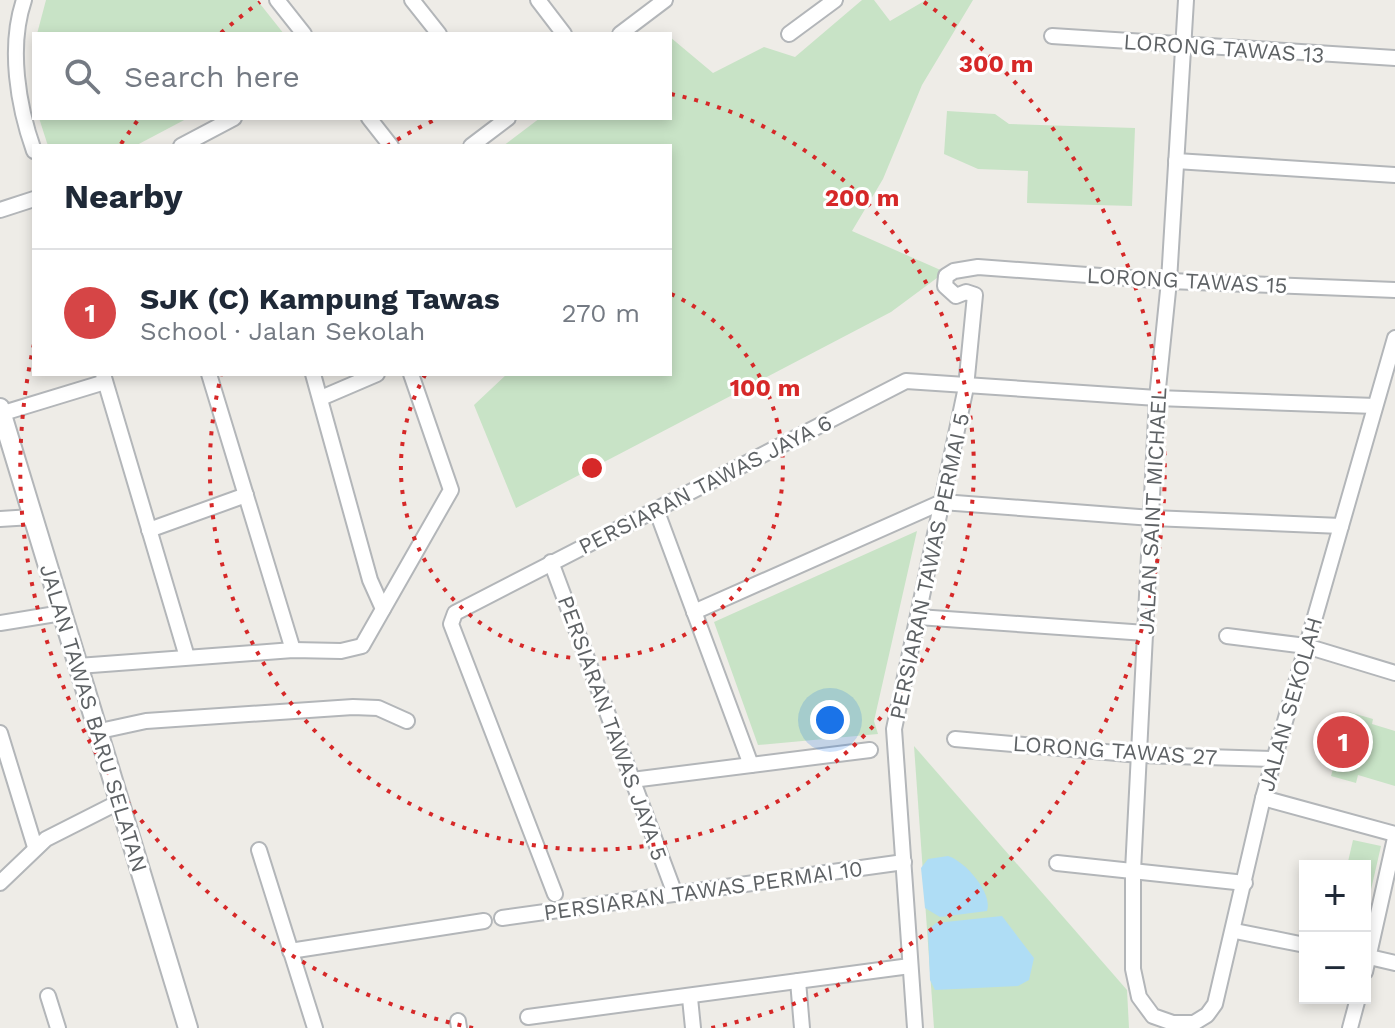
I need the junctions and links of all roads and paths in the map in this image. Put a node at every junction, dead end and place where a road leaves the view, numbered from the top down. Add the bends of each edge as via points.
1 (24, 0) edge
2 (277, 0) edge
3 (412, 0) edge
4 (538, 0) edge
5 (665, 0) edge
6 (835, 0) edge
7 (1186, 0) edge
8 (302, 32) edge
9 (437, 32) edge
10 (562, 32) edge
11 (623, 32) edge
12 (789, 34) dead end
13 (1052, 36) dead end
14 (1184, 47) junction
15 (1395, 58) edge
16 (230, 120) edge
17 (371, 120) edge
18 (505, 120) edge
19 (185, 144) edge
20 (389, 144) edge
21 (474, 144) edge
22 (32, 145) edge
23 (1176, 161) junction
24 (1395, 175) edge
25 (32, 200) edge
26 (0, 210) edge
27 (1169, 281) junction
28 (1395, 290) edge
29 (975, 295) joint
30 (1394, 341) edge
31 (210, 376) edge
32 (314, 376) edge
33 (372, 376) edge
34 (412, 376) edge
35 (104, 378) edge
36 (966, 387) junction
37 (321, 398) junction
38 (1157, 398) junction
39 (1375, 406) junction
40 (0, 412) edge
41 (246, 495) junction
42 (942, 502) junction
43 (656, 509) junction
44 (32, 517) junction
45 (1152, 518) junction
46 (0, 519) edge
47 (1341, 526) junction
48 (149, 530) junction
49 (551, 562) junction
50 (383, 609) junction
51 (694, 612) junction
52 (62, 613) junction
53 (918, 617) junction
54 (0, 623) edge
55 (1146, 633) junction
56 (1227, 636) dead end
57 (1306, 646) junction
58 (293, 650) junction
59 (187, 657) junction
60 (78, 666) junction
61 (1395, 673) edge
62 (407, 721) dead end
63 (100, 731) junction
64 (0, 733) edge
65 (955, 739) dead end
66 (870, 750) dead end
67 (1140, 755) junction
68 (1274, 759) junction
69 (751, 765) junction
70 (632, 780) junction
71 (1263, 798) junction
72 (119, 802) junction
73 (1395, 836) edge
74 (35, 847) junction
75 (259, 850) dead end
76 (904, 862) junction
77 (1057, 863) dead end
78 (1133, 871) junction
79 (0, 883) edge
80 (1245, 883) junction
81 (555, 894) dead end
82 (675, 894) junction
83 (502, 918) dead end
84 (484, 921) dead end
85 (1235, 931) junction
86 (1371, 939) edge
87 (1299, 944) edge
88 (290, 951) junction
89 (1371, 961) edge
90 (1395, 963) edge
91 (910, 966) junction
92 (798, 981) junction
93 (48, 996) dead end
94 (690, 998) junction
95 (1356, 1004) edge
96 (528, 1017) dead end
97 (1150, 1022) edge
98 (58, 1028) edge
99 (188, 1028) edge
100 (315, 1028) edge
101 (693, 1028) edge
102 (802, 1028) edge
103 (915, 1028) edge
104 (1350, 1028) edge

1 - 22 street via 19,91
2 - 8 street
3 - 9 street
4 - 10 street
5 - 11 street
6 - 12 street
7 - 14 street, JALAN SAINT MICHAEL
13 - 14 street, LORONG TAWAS 13
14 - 15 street, LORONG TAWAS 13
14 - 23 street, JALAN SAINT MICHAEL
16 - 19 street
17 - 20 street
18 - 21 street
23 - 24 street
23 - 27 street, JALAN SAINT MICHAEL
25 - 26 street
27 - 28 street, LORONG TAWAS 15
27 - 29 street, LORONG TAWAS 15 via 978,267 954,271 944,282 956,296
27 - 38 street, JALAN SAINT MICHAEL
29 - 36 street, PERSIARAN TAWAS PERMAI 5
30 - 39 street, JALAN SEKOLAH
31 - 41 street
32 - 37 street
33 - 37 street
34 - 50 street via 451,490
35 - 40 street
35 - 48 street
36 - 38 street, PERSIARAN TAWAS JAYA 6
36 - 42 street, PERSIARAN TAWAS PERMAI 5
36 - 43 street, PERSIARAN TAWAS JAYA 6 via 906,381
37 - 50 street via 370,580
38 - 39 street, PERSIARAN TAWAS JAYA 6
38 - 45 street, JALAN SAINT MICHAEL
39 - 47 street, JALAN SEKOLAH
40 - 44 street, JALAN TAWAS BARU SELATAN
41 - 48 street
41 - 58 street
42 - 45 street
42 - 51 street
42 - 53 street, PERSIARAN TAWAS PERMAI 5
43 - 49 street, PERSIARAN TAWAS JAYA 6
43 - 51 street
44 - 46 street
44 - 52 street, JALAN TAWAS BARU SELATAN
45 - 47 street
45 - 55 street, JALAN SAINT MICHAEL
47 - 57 street, JALAN SEKOLAH
48 - 59 street
49 - 70 street, PERSIARAN TAWAS JAYA 5
49 - 81 street, PERSIARAN TAWAS JAYA 6 via 451,618
50 - 58 street via 362,646
51 - 69 street
52 - 54 street
52 - 60 street, JALAN TAWAS BARU SELATAN
53 - 55 street
53 - 76 street, PERSIARAN TAWAS PERMAI 5 via 894,729
55 - 67 street, JALAN SAINT MICHAEL
56 - 57 street
57 - 61 street
57 - 68 street, JALAN SEKOLAH
58 - 59 street
59 - 60 street
60 - 63 street, JALAN TAWAS BARU SELATAN
62 - 63 street via 378,708 353,707 146,721
63 - 72 street, JALAN TAWAS BARU SELATAN
64 - 74 street
65 - 67 street, LORONG TAWAS 27
66 - 69 street
67 - 68 street, LORONG TAWAS 27
67 - 78 street, JALAN SAINT MICHAEL
68 - 71 street, JALAN SEKOLAH
69 - 70 street
70 - 82 street, PERSIARAN TAWAS JAYA 5
71 - 73 street
71 - 80 street, JALAN SEKOLAH
72 - 74 street
72 - 99 street, JALAN TAWAS BARU SELATAN
73 - 86 street
74 - 79 street
75 - 88 street
76 - 82 street, PERSIARAN TAWAS PERMAI 10
76 - 91 street, PERSIARAN TAWAS PERMAI 5
77 - 78 street
78 - 80 street
78 - 97 street, JALAN SAINT MICHAEL via 1134,975
80 - 85 street, JALAN SEKOLAH
82 - 83 street, PERSIARAN TAWAS PERMAI 10
84 - 88 street
85 - 87 street
85 - 97 street, JALAN SEKOLAH via 1215,1004 1207,1015 1188,1024
88 - 100 street
89 - 90 street
91 - 92 street
91 - 103 street, PERSIARAN TAWAS PERMAI 5
92 - 94 street
92 - 102 street
93 - 98 street
94 - 96 street
94 - 101 street
95 - 104 street

